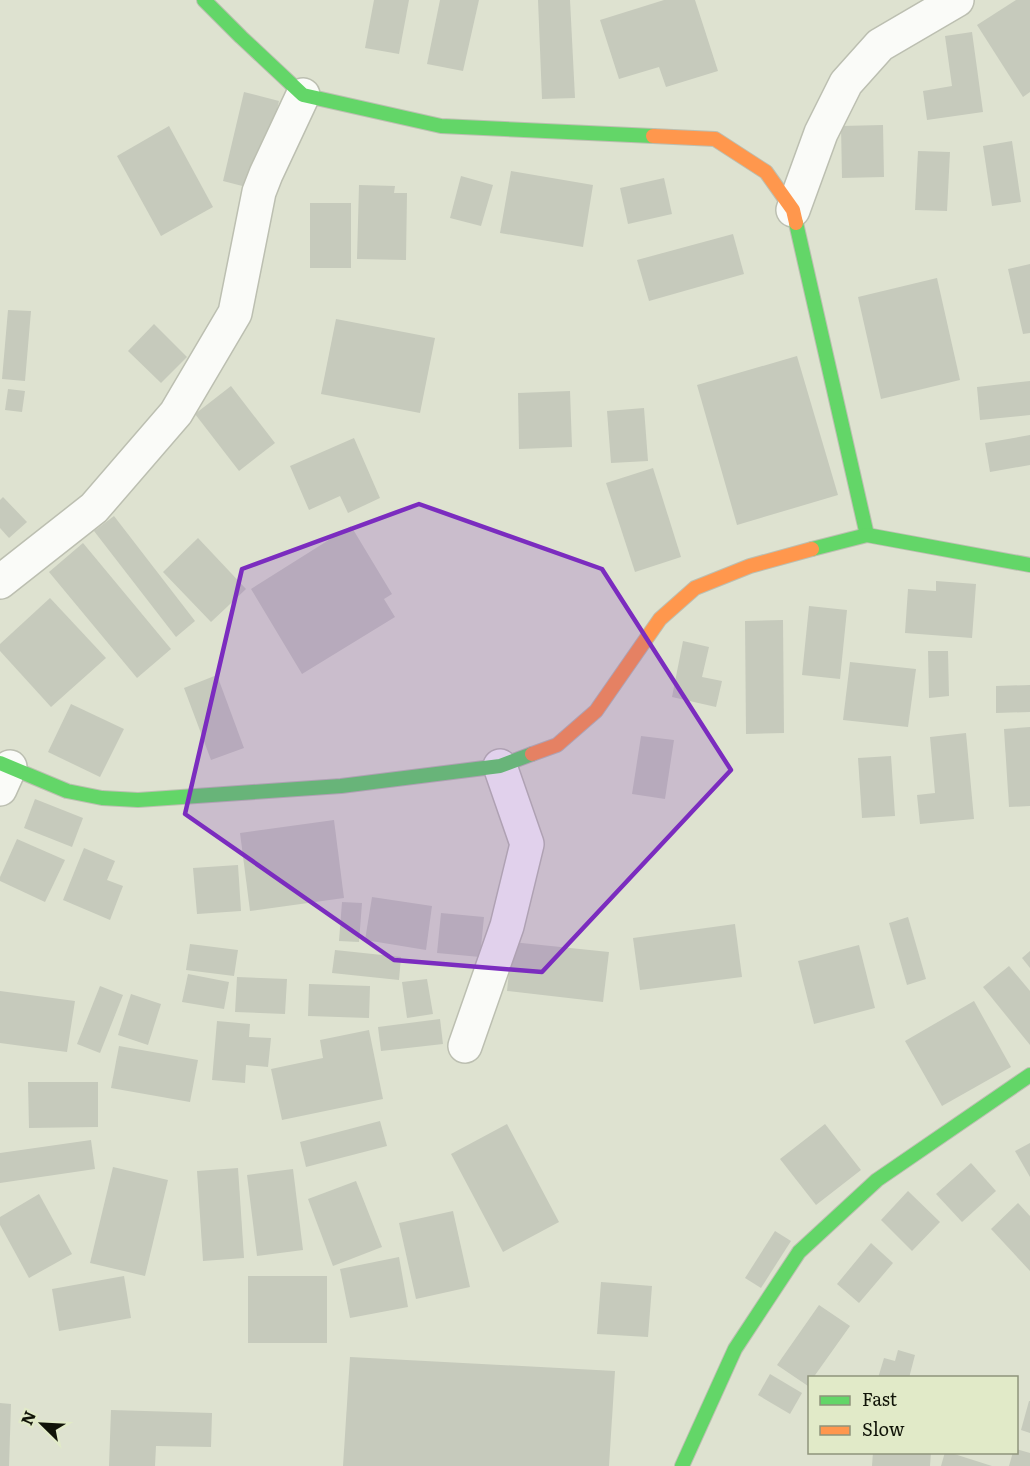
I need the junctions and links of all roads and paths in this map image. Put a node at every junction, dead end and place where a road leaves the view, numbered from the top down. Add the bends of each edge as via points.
1 (204, 0) edge
2 (957, 0) edge
3 (303, 94) junction
4 (793, 210) junction
5 (867, 535) junction
6 (1030, 566) edge
7 (0, 582) edge
8 (500, 766) junction
9 (3, 773) edge
10 (465, 1046) dead end
11 (1030, 1075) edge
12 (682, 1466) edge

1 - 3 street
2 - 4 street via 880,45 846,84 821,133
3 - 4 street via 441,126 714,139 766,172
3 - 7 street via 260,192 235,313 176,413 94,508
4 - 5 street
5 - 6 street
5 - 8 street via 750,566 695,588 660,620 596,711 557,745
8 - 9 street via 341,786 138,800 102,798
8 - 10 street via 527,844 507,926
11 - 12 street via 877,1180 799,1252 735,1349

